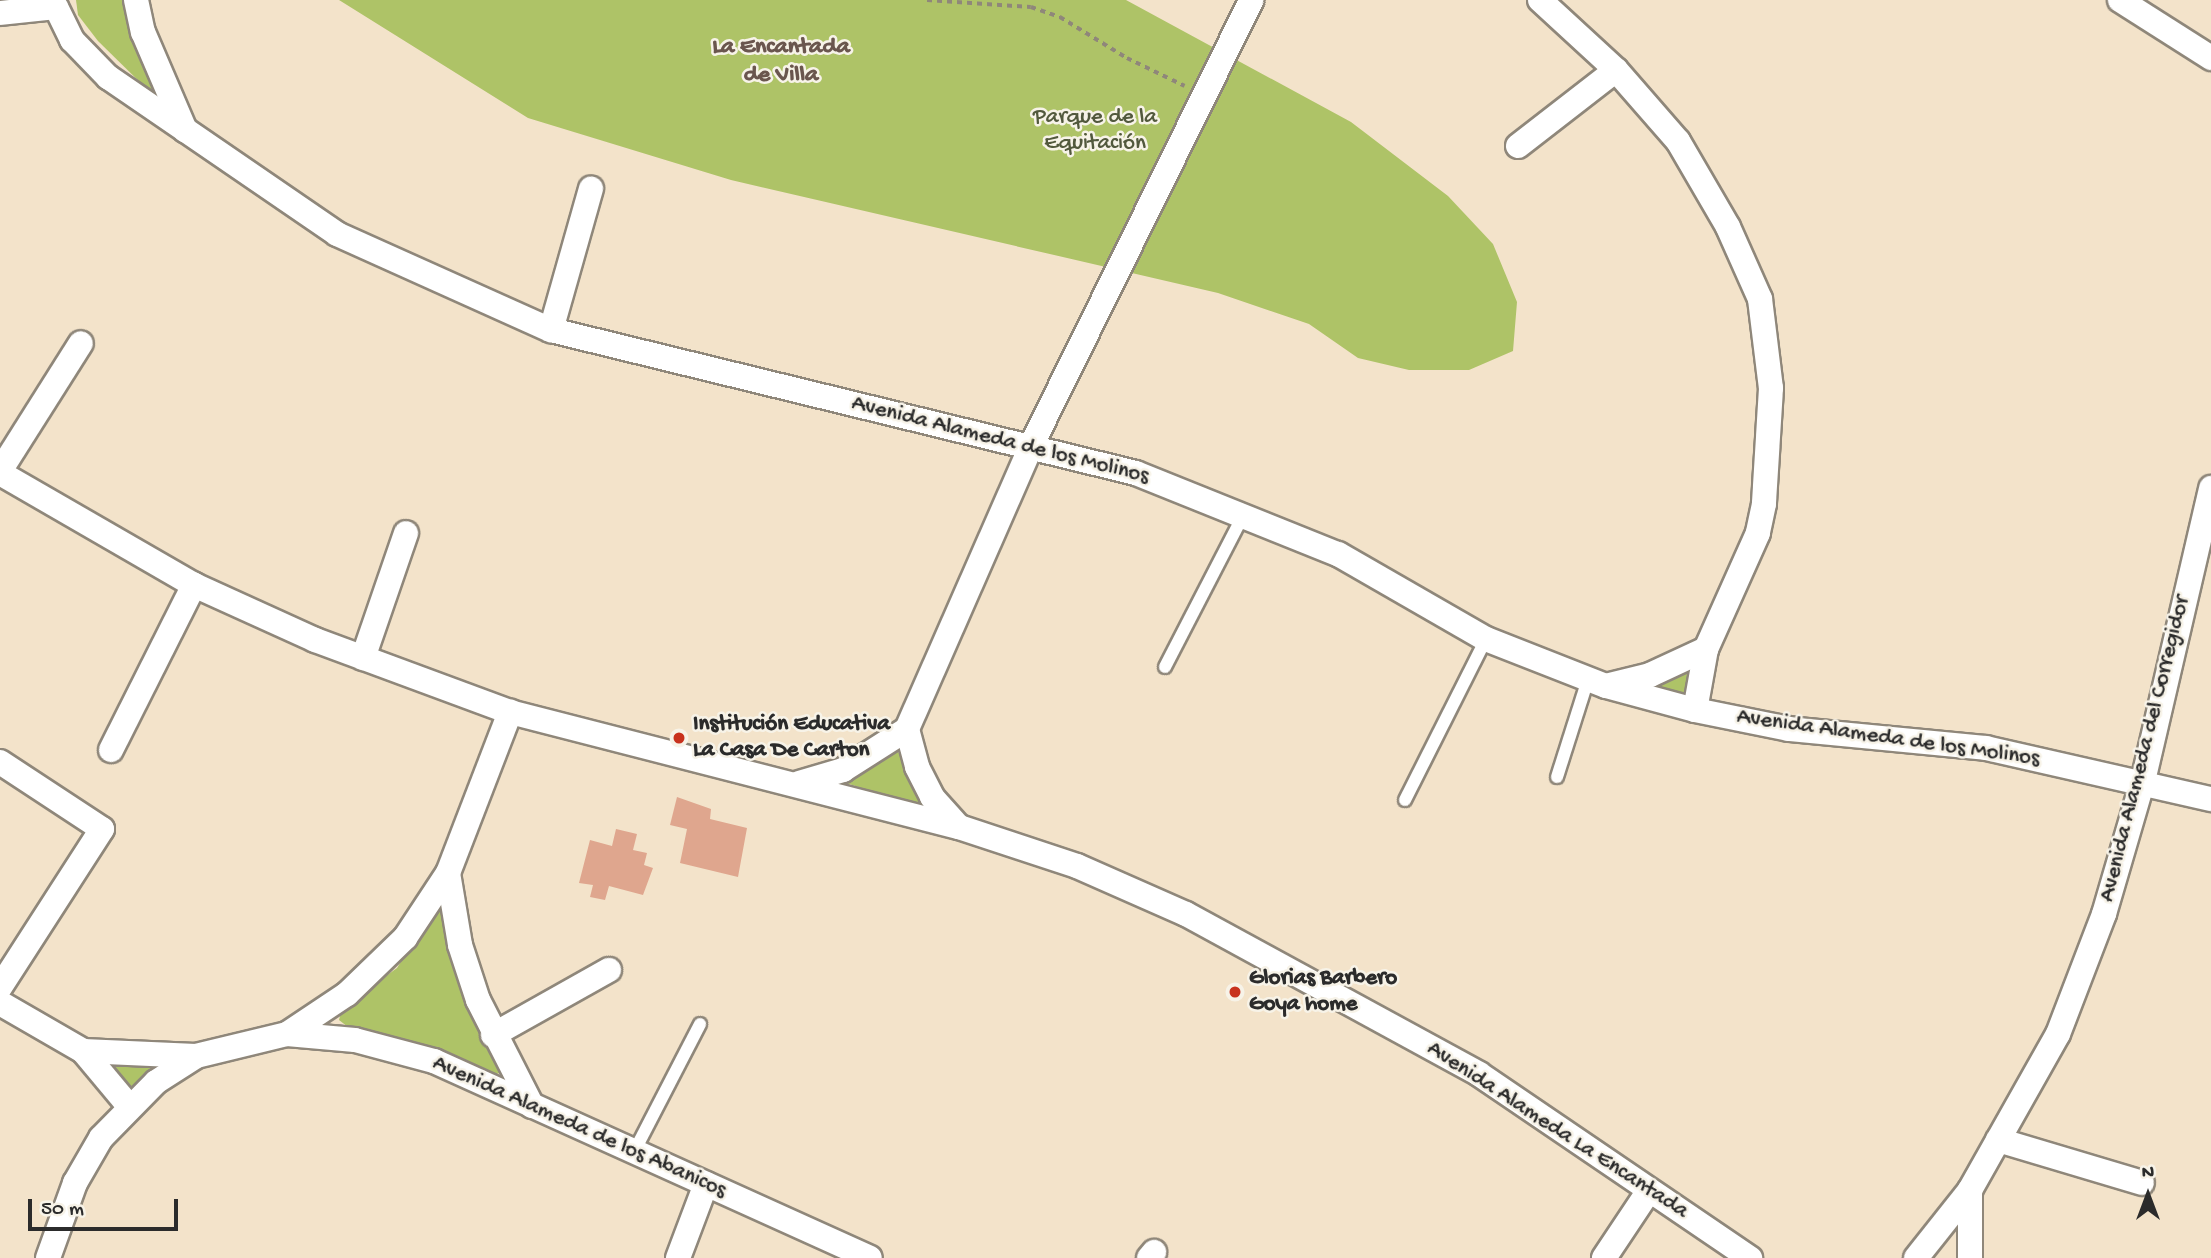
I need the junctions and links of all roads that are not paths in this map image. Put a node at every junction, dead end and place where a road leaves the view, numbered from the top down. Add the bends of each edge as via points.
1 (136, 0) edge
2 (1251, 0) edge
3 (1540, 0) edge
4 (2120, 0) edge
5 (56, 4) edge
6 (0, 13) edge
7 (2207, 61) edge
8 (1616, 70) junction
9 (185, 130) junction
10 (1518, 146) dead end
11 (591, 189) dead end
12 (551, 330) junction
13 (82, 343) dead end
14 (1032, 444) junction
15 (0, 472) edge
16 (2211, 488) edge
17 (1245, 514) junction
18 (406, 533) dead end
19 (194, 585) junction
20 (1486, 639) junction
21 (1706, 649) junction
22 (363, 658) junction
23 (1166, 667) dead end
24 (1597, 682) junction
25 (1695, 710) junction
26 (510, 712) junction
27 (907, 729) junction
28 (111, 750) dead end
29 (0, 762) edge
30 (1557, 777) dead end
31 (2143, 781) junction
32 (799, 783) junction
33 (2211, 799) edge
34 (1405, 800) dead end
35 (959, 827) junction
36 (448, 873) junction
37 (609, 970) dead end
38 (0, 986) edge
39 (0, 1003) edge
40 (700, 1024) dead end
41 (287, 1034) junction
42 (493, 1035) junction
43 (83, 1052) junction
44 (196, 1056) junction
45 (129, 1106) junction
46 (532, 1106) junction
47 (1998, 1140) junction
48 (634, 1152) junction
49 (2142, 1183) dead end
50 (706, 1184) junction
51 (1970, 1190) junction
52 (1648, 1192) junction
53 (48, 1258) edge
54 (678, 1258) edge
55 (870, 1258) edge
56 (1604, 1258) edge
57 (1750, 1258) edge
58 (1916, 1258) edge
59 (1969, 1258) edge

1 - 9 street via 143,32
2 - 14 street
3 - 8 street
4 - 7 street
5 - 6 street
5 - 9 street, Avenida Alameda de los Molinos via 72,40 108,77
8 - 10 street
8 - 21 street via 1684,150 1728,227 1760,299 1771,388 1764,504 1754,543
9 - 12 street, Avenida Alameda de los Molinos via 337,234
11 - 12 street
12 - 14 street, Avenida Alameda de los Molinos
13 - 15 street
14 - 17 street, Avenida Alameda de los Molinos via 1136,473
14 - 27 street
15 - 19 street, Avenida Alameda La Encantada
16 - 31 street, Avenida Alameda del Corregidor
17 - 20 street, Avenida Alameda de los Molinos via 1338,554
17 - 23 lane
18 - 22 street
19 - 22 street, Avenida Alameda La Encantada
19 - 28 street
20 - 24 street, Avenida Alameda de los Molinos
20 - 34 lane
21 - 24 street via 1650,675
21 - 25 street
22 - 26 street, Avenida Alameda La Encantada
24 - 25 street, Avenida Alameda de los Molinos
24 - 30 lane
25 - 31 street, Avenida Alameda de los Molinos via 1789,729 1986,748
26 - 32 street, Avenida Alameda La Encantada
26 - 36 street
27 - 32 street via 843,770
27 - 35 street via 917,767 932,797
29 - 38 street via 102,829
31 - 33 street, Avenida Alameda de los Molinos
31 - 47 street, Avenida Alameda del Corregidor via 2104,914 2058,1034
32 - 35 street, Avenida Alameda La Encantada
35 - 52 street, Avenida Alameda La Encantada via 1077,866 1186,914 1289,967 1479,1074
36 - 41 street via 405,938 373,972
36 - 42 street via 460,945
37 - 42 street
39 - 43 street, Avenida Alameda de los Abanicos
40 - 48 lane
41 - 44 street, Avenida Alameda de los Abanicos
41 - 46 street, Avenida Alameda de los Abanicos via 355,1040 434,1061
42 - 46 street
43 - 44 street, Avenida Alameda de los Abanicos
43 - 45 street
44 - 45 street
45 - 53 street via 101,1138 75,1183
46 - 48 street, Avenida Alameda de los Abanicos
47 - 49 street
47 - 51 street, Avenida Alameda del Corregidor
48 - 50 street, Avenida Alameda de los Abanicos
50 - 54 street
50 - 55 street, Avenida Alameda de los Abanicos
51 - 58 street, Avenida Alameda del Corregidor
51 - 59 street, Avenida Alameda del Corregidor
52 - 56 street
52 - 57 street, Avenida Alameda La Encantada

